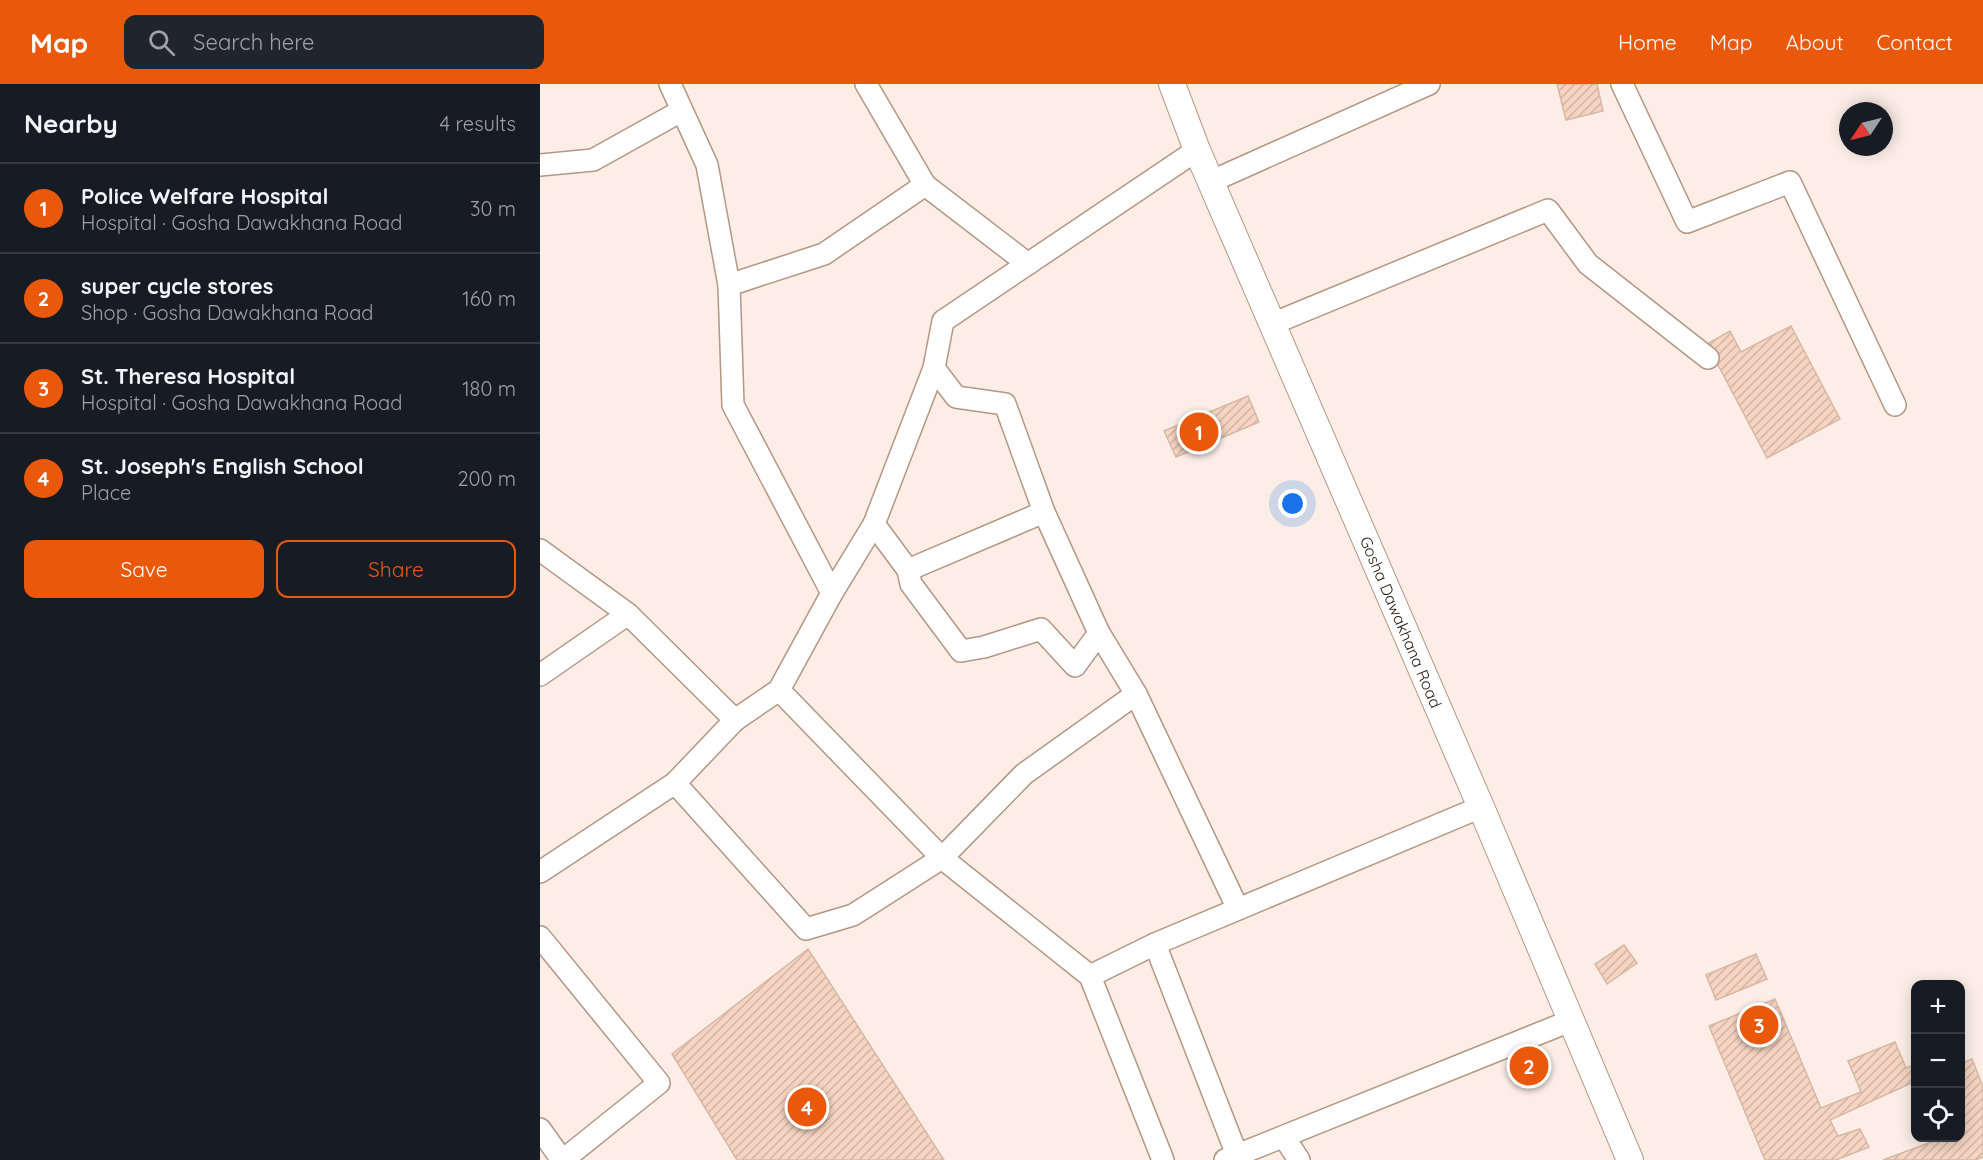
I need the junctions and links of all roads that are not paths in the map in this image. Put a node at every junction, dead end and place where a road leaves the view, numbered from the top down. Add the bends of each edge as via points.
1 (670, 84) edge
2 (866, 84) edge
3 (1172, 84) edge
4 (1429, 84) edge
5 (1622, 84) edge
6 (1388, 92) edge
7 (681, 111) junction
8 (1197, 150) junction
9 (540, 165) edge
10 (1210, 182) junction
11 (925, 185) junction
12 (1028, 264) junction
13 (729, 285) junction
14 (1272, 324) junction
15 (1708, 358) dead end
16 (934, 368) junction
17 (1895, 405) dead end
18 (1044, 512) junction
19 (874, 524) junction
20 (540, 550) edge
21 (908, 570) junction
22 (832, 593) junction
23 (628, 614) junction
24 (1100, 633) junction
25 (540, 675) edge
26 (779, 690) junction
27 (1136, 694) junction
28 (735, 720) junction
29 (675, 783) junction
30 (1481, 807) junction
31 (942, 858) junction
32 (540, 872) edge
33 (1238, 909) junction
34 (540, 937) edge
35 (1155, 944) junction
36 (1090, 976) junction
37 (1570, 1021) junction
38 (540, 1129) edge
39 (1284, 1137) junction
40 (1231, 1157) edge
41 (563, 1160) edge
42 (1163, 1160) edge
43 (1299, 1160) edge
44 (1630, 1160) edge

1 - 7 street
2 - 11 street
3 - 8 street, Gosha Dawakhana Road
4 - 6 street
5 - 17 street via 1687,222 1790,182
6 - 10 street
7 - 9 street via 593,160
7 - 13 street via 706,165
8 - 10 street, Gosha Dawakhana Road
8 - 12 street
10 - 14 street, Gosha Dawakhana Road
11 - 12 street
11 - 13 street via 824,254
12 - 16 street via 943,321
13 - 22 street via 733,405
14 - 15 street via 1548,210 1588,264
14 - 30 street, Gosha Dawakhana Road
16 - 18 street via 956,397 1005,404
16 - 19 street
18 - 21 street
18 - 24 street
19 - 21 street
19 - 22 street
20 - 23 street
21 - 24 street via 911,584 961,651 1041,628 1075,666
22 - 26 street
23 - 25 street
23 - 28 street
24 - 27 street
26 - 28 street
26 - 31 street
27 - 31 street via 1024,774
27 - 33 street
28 - 29 street
29 - 31 street via 806,929 853,915
29 - 32 street
30 - 33 street
30 - 37 street, Gosha Dawakhana Road
31 - 36 street
33 - 35 street
34 - 41 street via 659,1083
35 - 36 street
35 - 40 street
36 - 42 street
37 - 39 street
37 - 44 street, Gosha Dawakhana Road
38 - 41 street
39 - 40 street
39 - 43 street

